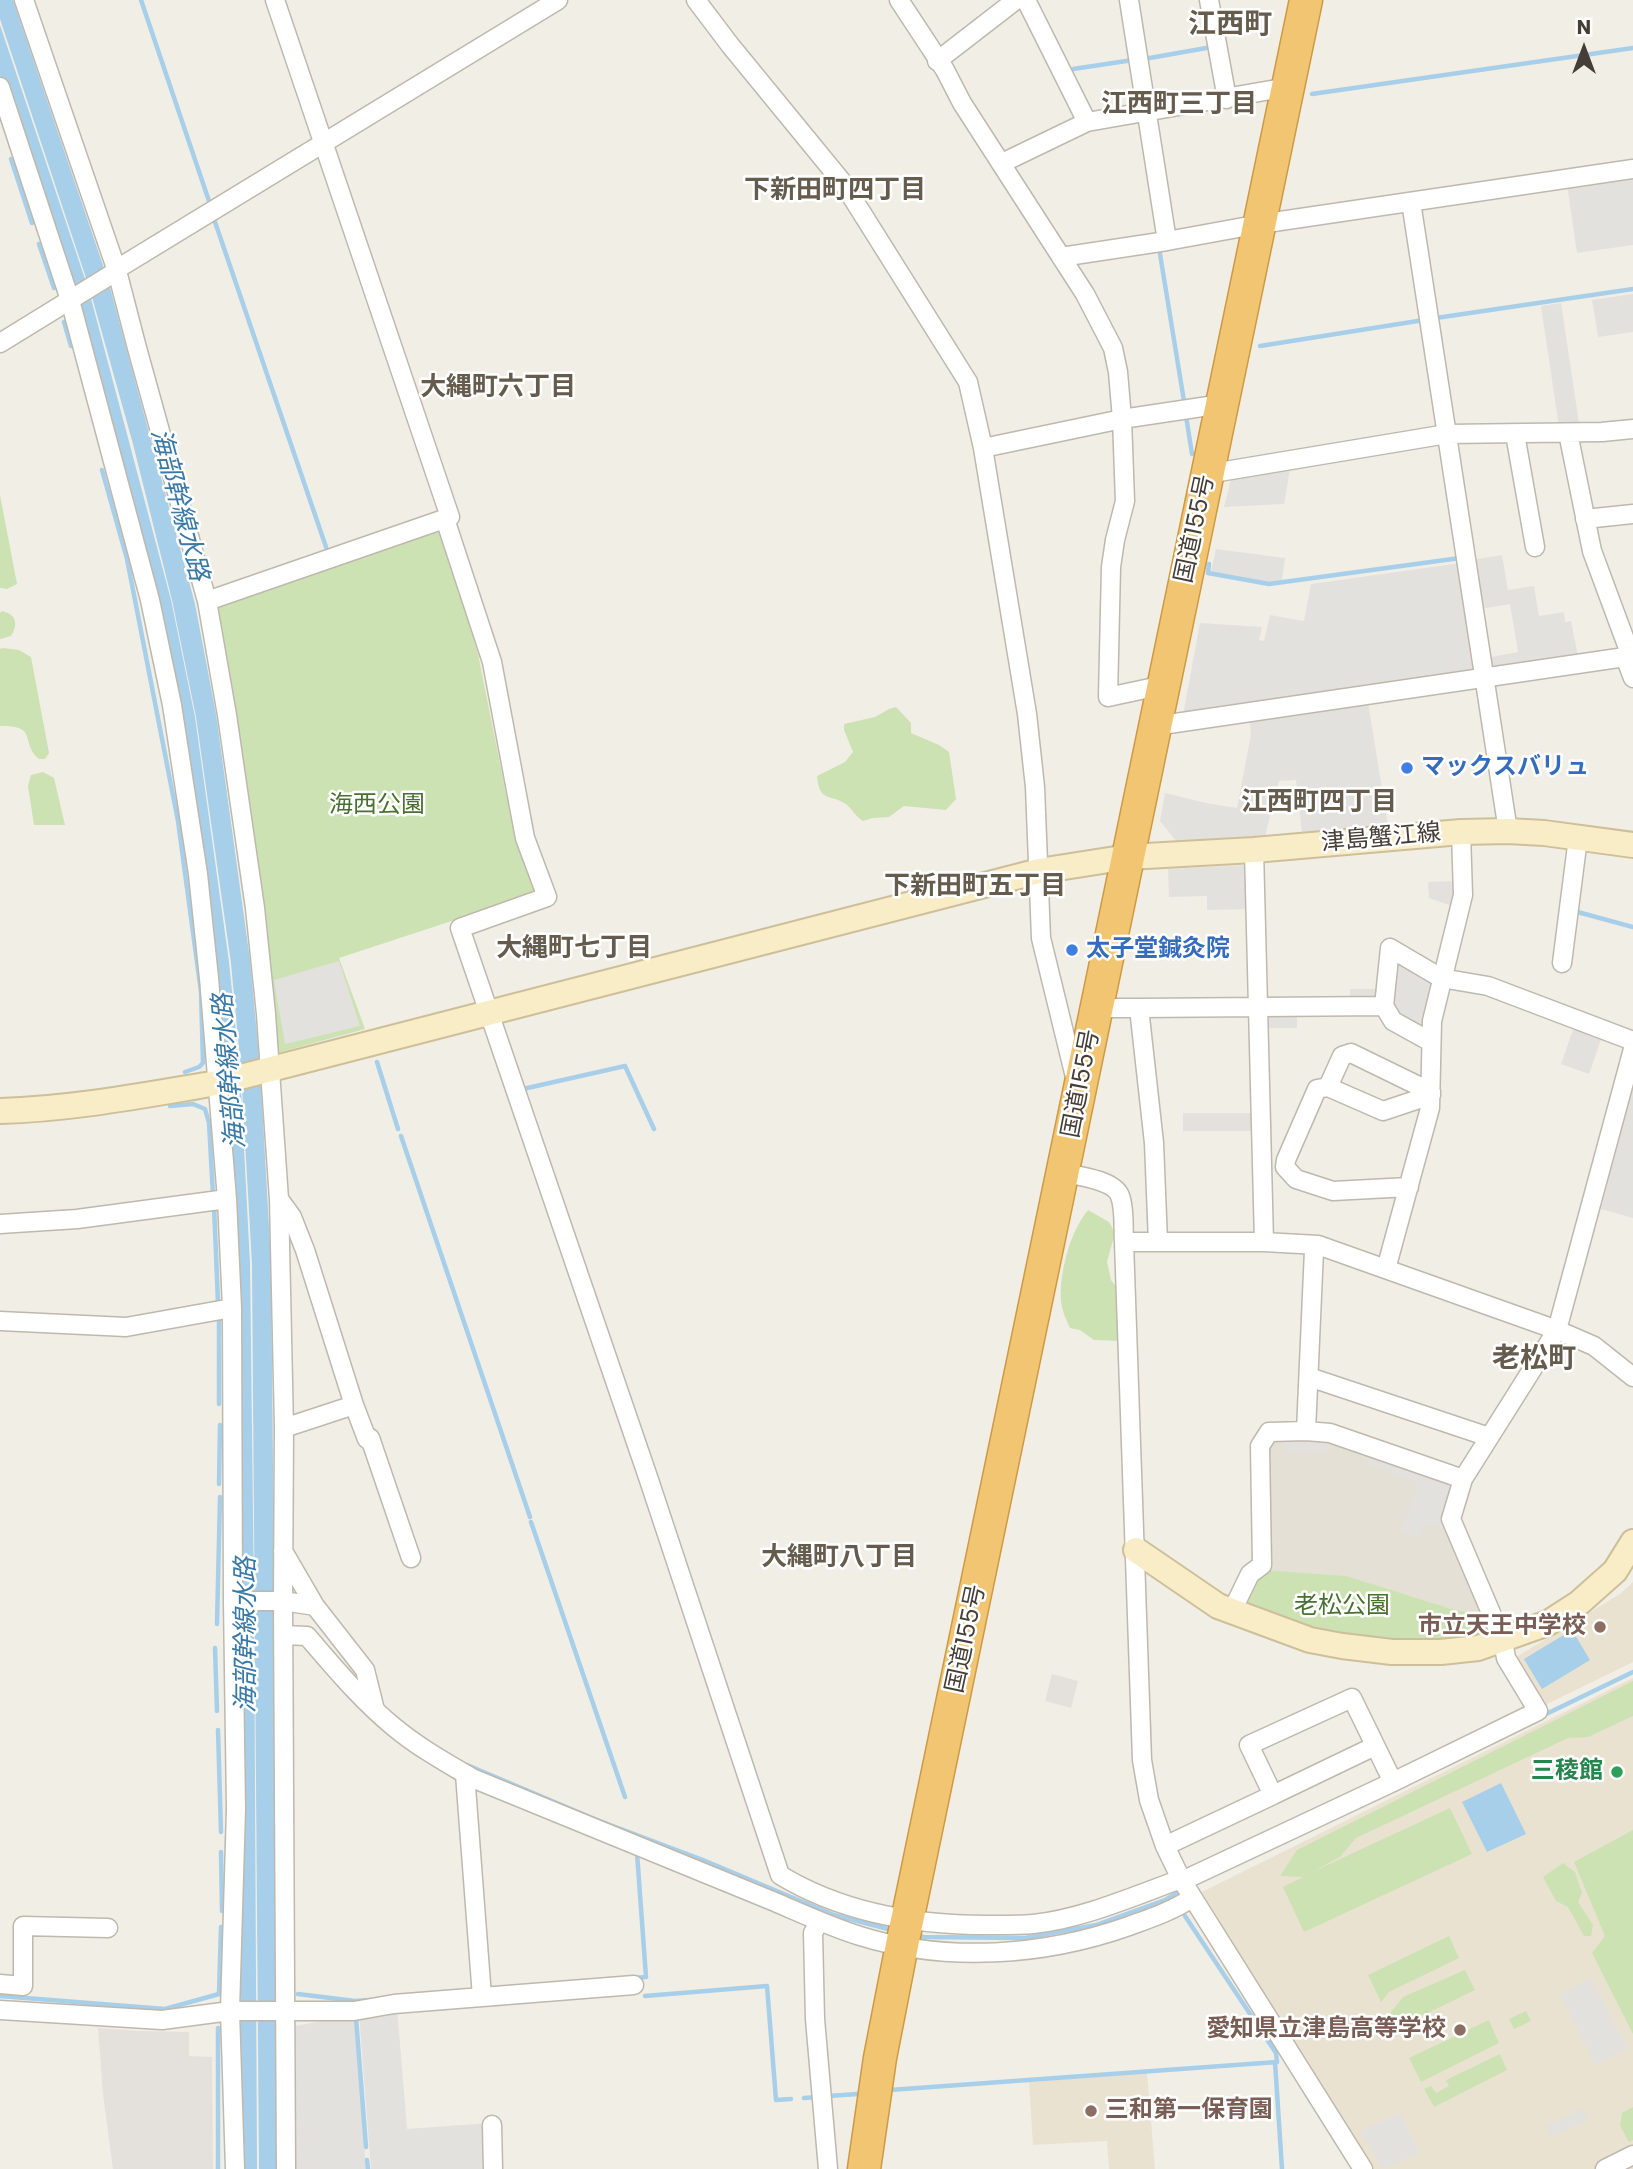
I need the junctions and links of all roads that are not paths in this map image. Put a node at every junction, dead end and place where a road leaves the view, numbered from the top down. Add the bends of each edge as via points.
1 (24, 0) edge
2 (275, 0) edge
3 (558, 0) edge
4 (696, 0) edge
5 (899, 0) edge
6 (1016, 0) edge
7 (1026, 0) edge
8 (1209, 0) edge
9 (1306, 0) edge
10 (1135, 1) edge
11 (937, 61) junction
12 (0, 87) edge
13 (1288, 88) junction
14 (1227, 99) junction
15 (1147, 113) junction
16 (1087, 122) junction
17 (323, 144) junction
18 (1002, 163) junction
19 (1633, 169) edge
20 (1411, 202) junction
21 (1260, 224) junction
22 (1167, 241) junction
23 (1061, 257) junction
24 (115, 272) junction
25 (71, 299) junction
26 (0, 343) edge
27 (1222, 404) junction
28 (1122, 419) junction
29 (1633, 429) edge
30 (1516, 433) junction
31 (1568, 433) junction
32 (1447, 435) junction
33 (983, 447) junction
34 (1208, 474) junction
35 (1633, 514) edge
36 (445, 519) junction
37 (1585, 519) junction
38 (1535, 547) dead end
39 (207, 601) junction
40 (1630, 656) edge
41 (1633, 678) edge
42 (1484, 679) junction
43 (1164, 685) junction
44 (1155, 726) junction
45 (1461, 831) junction
46 (1508, 831) junction
47 (1578, 838) junction
48 (1633, 845) edge
49 (1254, 850) junction
50 (1128, 857) junction
51 (1039, 871) junction
52 (1562, 963) dead end
53 (1441, 978) junction
54 (1384, 1006) junction
55 (1097, 1008) junction
56 (1139, 1008) junction
57 (1259, 1008) junction
58 (489, 1013) junction
59 (1633, 1041) edge
60 (1431, 1042) junction
61 (1633, 1049) edge
62 (266, 1071) junction
63 (220, 1083) junction
64 (1328, 1087) junction
65 (1431, 1093) junction
66 (1079, 1095) junction
67 (0, 1111) edge
68 (1064, 1173) junction
69 (1409, 1187) junction
70 (227, 1199) junction
71 (279, 1199) junction
72 (0, 1224) edge
73 (1124, 1242) junction
74 (1158, 1242) junction
75 (1264, 1242) junction
76 (1318, 1245) junction
77 (1386, 1269) junction
78 (232, 1308) junction
79 (0, 1321) edge
80 (1557, 1329) junction
81 (1308, 1377) junction
82 (1633, 1377) edge
83 (354, 1405) junction
84 (284, 1427) junction
85 (1306, 1431) junction
86 (1489, 1437) junction
87 (1463, 1479) junction
88 (1633, 1542) edge
89 (1136, 1550) junction
90 (283, 1551) junction
91 (411, 1558) dead end
92 (234, 1601) junction
93 (280, 1601) junction
94 (315, 1606) junction
95 (1232, 1611) junction
96 (284, 1635) junction
97 (1503, 1641) junction
98 (375, 1710) junction
99 (1376, 1746) junction
100 (465, 1774) junction
101 (1393, 1782) junction
102 (1273, 1796) junction
103 (1165, 1846) junction
104 (1185, 1887) junction
105 (794, 1896) junction
106 (819, 1922) junction
107 (108, 1928) dead end
108 (904, 1936) junction
109 (0, 1984) edge
110 (635, 1985) dead end
111 (482, 1997) junction
112 (0, 2010) edge
113 (230, 2011) junction
114 (286, 2011) junction
115 (492, 2125) dead end
116 (1633, 2155) edge
117 (235, 2169) edge
118 (286, 2169) edge
119 (493, 2169) edge
120 (828, 2169) edge
121 (864, 2169) edge
122 (1363, 2169) edge
123 (1605, 2169) edge

1 - 24 street
2 - 17 street
3 - 17 street
4 - 33 street via 843,183 968,382
5 - 11 street
6 - 11 street
7 - 16 street
8 - 14 street
9 - 13 highway, 国道155号
10 - 15 street
11 - 18 street
12 - 25 street
13 - 14 street
13 - 21 highway, 国道155号
14 - 15 street
15 - 16 street
15 - 22 street
16 - 18 street
17 - 24 street
17 - 36 street via 450,517
18 - 23 street
19 - 20 street
20 - 21 street
20 - 32 street
21 - 22 street
21 - 27 highway, 国道155号
22 - 23 street
23 - 28 street via 1113,348
24 - 25 street
24 - 39 street
25 - 26 street
25 - 63 street via 150,600 172,705 198,874
27 - 28 street
27 - 34 highway, 国道155号
28 - 33 street
28 - 43 street via 1125,501 1111,567 1108,697
29 - 31 street
30 - 31 street
30 - 32 street
30 - 38 street
31 - 37 street
32 - 34 street
32 - 42 street
33 - 51 street via 1027,714
34 - 43 highway, 国道155号
35 - 37 street
36 - 39 street
36 - 58 street via 492,662 525,838 547,897 460,928
37 - 40 street
39 - 62 street via 255,908
40 - 41 street
40 - 42 street
42 - 44 street
42 - 46 street
43 - 44 highway, 国道155号
44 - 50 highway, 国道155号
45 - 46 street, 津島蟹江線
45 - 49 street, 津島蟹江線
45 - 53 street via 1463,895
46 - 47 street, 津島蟹江線
47 - 48 street, 津島蟹江線
47 - 52 street
49 - 50 street, 津島蟹江線
49 - 57 street
50 - 51 street, 津島蟹江線
50 - 55 highway, 国道155号
51 - 58 street, 津島蟹江線
51 - 66 street via 1041,938
53 - 54 street via 1390,948
53 - 59 street via 1488,986
53 - 60 street
54 - 57 street
54 - 60 street via 1393,1021
55 - 56 street
55 - 66 highway, 国道155号
56 - 57 street
56 - 74 street via 1154,1143
57 - 75 street
58 - 62 street, 津島蟹江線
58 - 105 street via 780,1875
60 - 65 street
61 - 80 street
62 - 63 street, 津島蟹江線
62 - 71 street
63 - 67 street, 津島蟹江線 via 106,1103
63 - 70 street
64 - 65 street via 1383,1111
64 - 65 street via 1342,1056 1351,1054
64 - 69 street via 1317,1089 1286,1160 1289,1173 1333,1191
65 - 69 street
66 - 68 highway, 国道155号
68 - 73 street via 1116,1189 1121,1197
68 - 108 highway, 国道155号
69 - 77 street
70 - 72 street
70 - 78 street
71 - 83 street via 305,1250
71 - 84 street
73 - 74 street
73 - 89 street
74 - 75 street
75 - 76 street
76 - 77 street
76 - 81 street via 1314,1250
77 - 80 street
78 - 79 street via 126,1326
78 - 92 street
80 - 82 street via 1594,1346
80 - 86 street
81 - 85 street
81 - 86 street
83 - 84 street
83 - 91 street
84 - 90 street
85 - 87 street via 1330,1433
85 - 95 street via 1269,1432 1260,1446 1262,1565 1250,1574
86 - 87 street
87 - 97 street via 1451,1519
88 - 97 street via 1615,1571 1579,1603 1548,1623
89 - 95 street
89 - 103 street via 1142,1760 1149,1800
90 - 93 street
90 - 94 street
92 - 93 street
92 - 113 street via 236,1809
93 - 94 street
93 - 96 street
94 - 98 street via 365,1670
95 - 97 street via 1310,1640 1392,1652 1441,1652
96 - 98 street via 307,1636
96 - 114 street
97 - 101 street via 1506,1658 1538,1710
98 - 100 street via 394,1728
99 - 101 street
99 - 102 street
99 - 102 street via 1352,1698 1250,1745
100 - 105 street
100 - 111 street
101 - 104 street
102 - 103 street
103 - 104 street
104 - 108 street via 1059,1920 945,1924
104 - 108 street via 1171,1911 1054,1947 934,1951
104 - 122 street
105 - 106 street
105 - 108 street via 847,1905
106 - 108 street via 861,1937
106 - 120 street via 813,1933 815,2019
107 - 109 street via 23,1926 23,1986
108 - 121 highway, 国道155号
110 - 111 street
111 - 114 street via 354,2011
112 - 113 street via 162,2020
113 - 114 street
113 - 117 street
114 - 118 street
115 - 119 street
116 - 123 street

